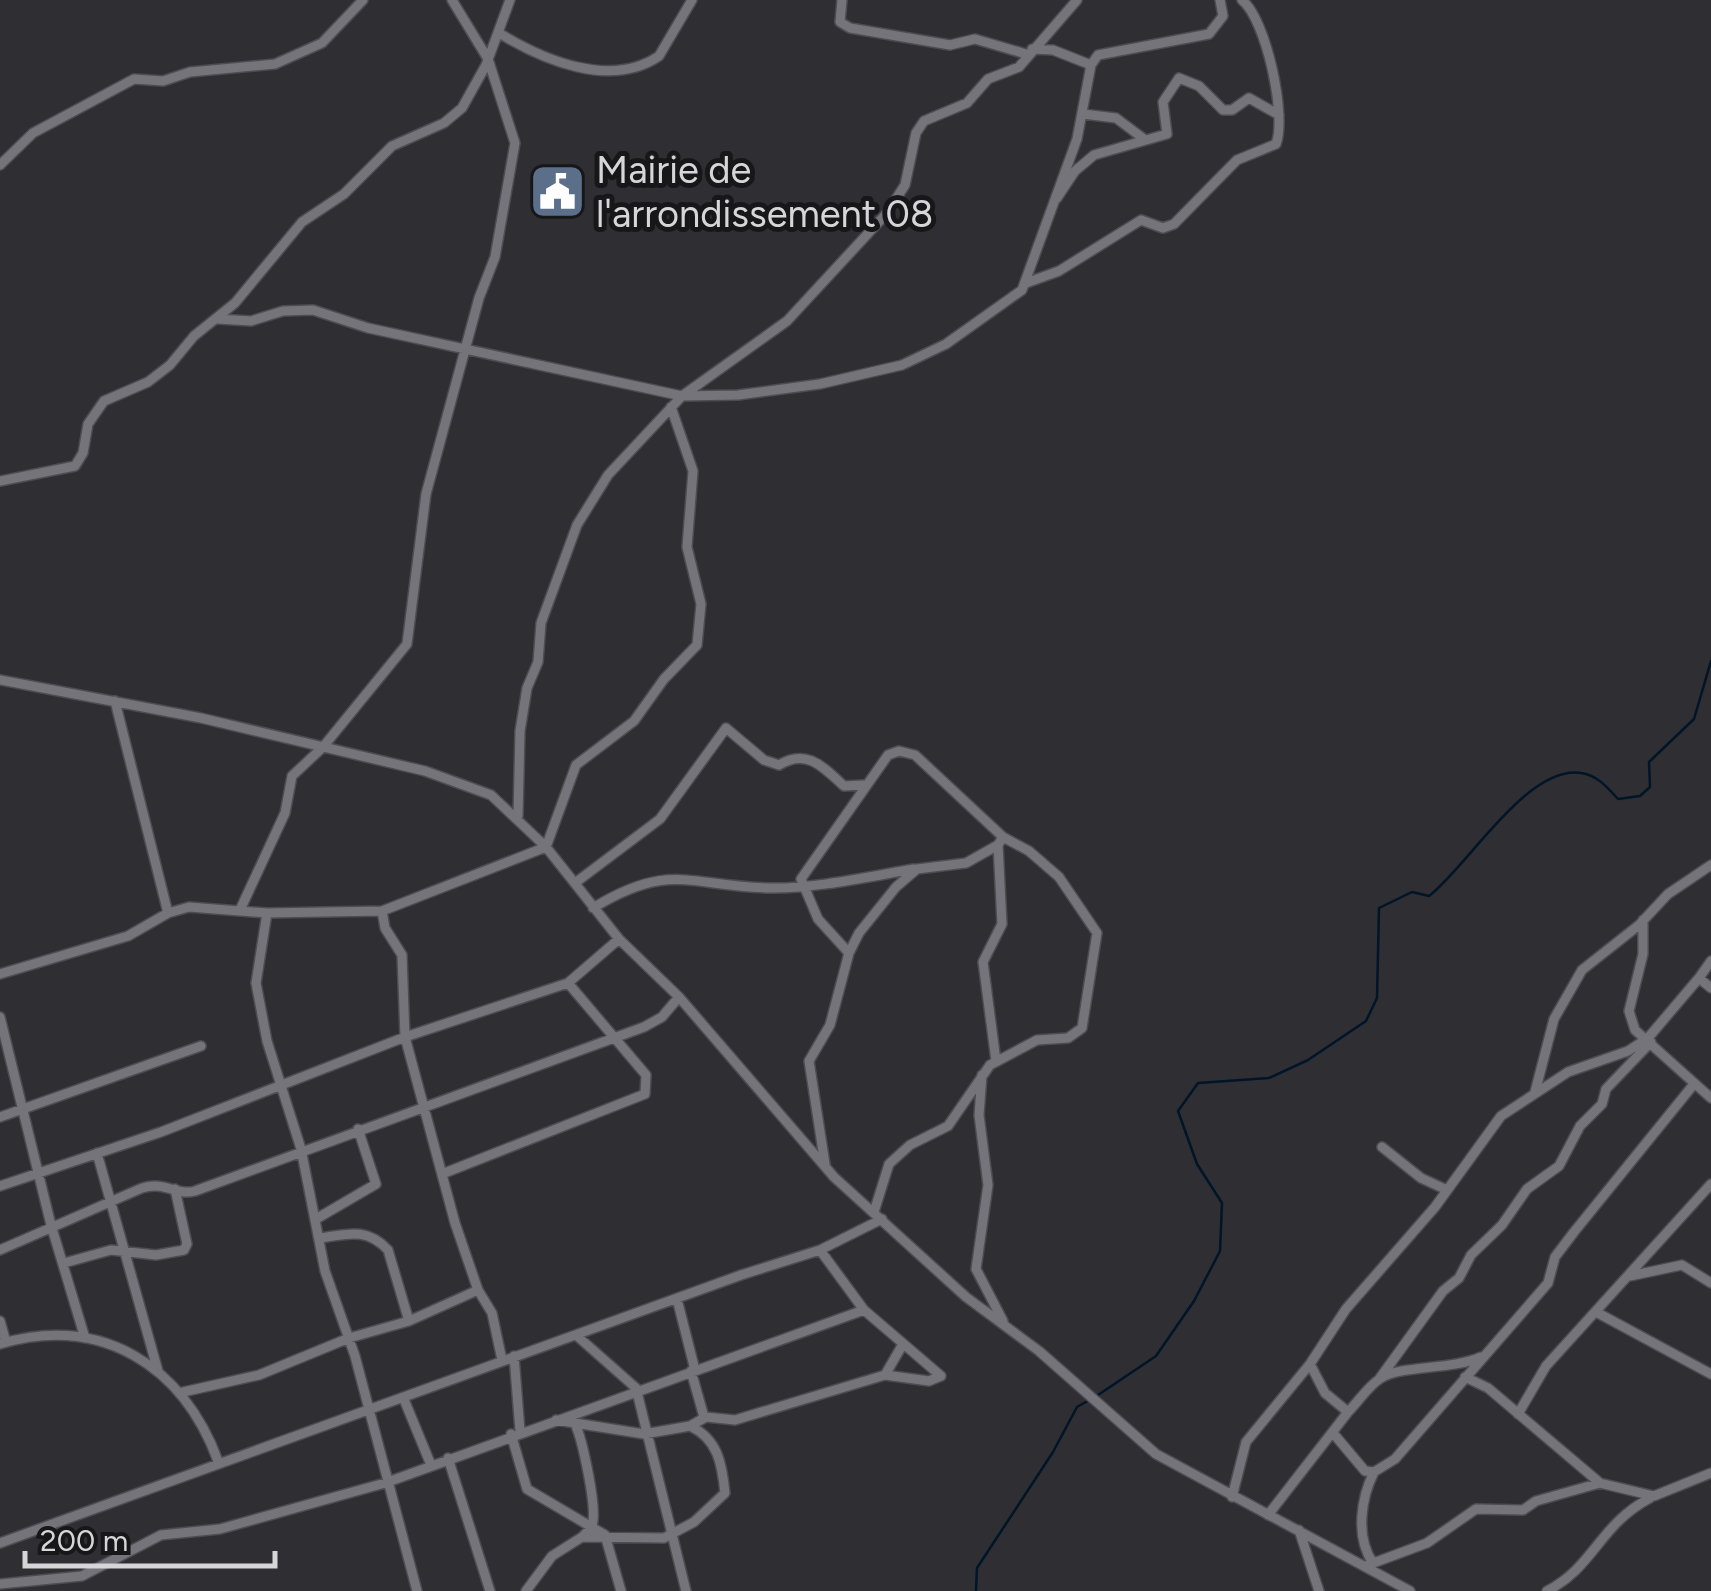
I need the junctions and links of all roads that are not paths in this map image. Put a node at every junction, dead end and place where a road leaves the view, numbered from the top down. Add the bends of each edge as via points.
1 (363, 0) edge
2 (452, 0) edge
3 (510, 0) edge
4 (692, 0) edge
5 (842, 0) edge
6 (1077, 0) edge
7 (1220, 0) edge
8 (1242, 0) edge
9 (499, 33) junction
10 (1029, 52) junction
11 (488, 59) junction
12 (1091, 65) junction
13 (1083, 114) junction
14 (1279, 115) junction
15 (1144, 139) junction
16 (0, 165) edge
17 (1051, 206) junction
18 (1026, 283) junction
19 (218, 319) junction
20 (466, 349) junction
21 (682, 396) junction
22 (671, 407) junction
23 (0, 481) edge
24 (0, 680) edge
25 (115, 701) junction
26 (323, 747) junction
27 (863, 785) junction
28 (518, 816) junction
29 (1000, 841) junction
30 (546, 847) junction
31 (1711, 865) edge
32 (917, 869) junction
33 (575, 883) junction
34 (800, 884) junction
35 (593, 908) junction
36 (240, 910) junction
37 (382, 911) junction
38 (168, 913) junction
39 (267, 913) junction
40 (1644, 920) junction
41 (619, 939) junction
42 (849, 953) junction
43 (1711, 960) edge
44 (0, 974) edge
45 (1698, 978) junction
46 (568, 984) junction
47 (1711, 988) edge
48 (680, 997) junction
49 (0, 1017) edge
50 (405, 1037) junction
51 (611, 1037) junction
52 (1650, 1040) junction
53 (200, 1046) dead end
54 (996, 1060) junction
55 (983, 1072) junction
56 (1694, 1084) junction
57 (280, 1085) junction
58 (1535, 1092) junction
59 (1711, 1098) edge
60 (424, 1106) junction
61 (20, 1111) junction
62 (0, 1117) edge
63 (358, 1129) junction
64 (1382, 1147) dead end
65 (302, 1148) junction
66 (98, 1153) junction
67 (825, 1167) junction
68 (39, 1173) junction
69 (442, 1174) junction
70 (1711, 1184) edge
71 (0, 1186) edge
72 (175, 1189) junction
73 (1447, 1190) junction
74 (112, 1200) junction
75 (878, 1215) junction
76 (316, 1219) junction
77 (51, 1225) junction
78 (320, 1238) junction
79 (0, 1250) edge
80 (820, 1250) junction
81 (125, 1254) junction
82 (64, 1263) junction
83 (1626, 1278) junction
84 (1711, 1283) edge
85 (478, 1290) junction
86 (677, 1299) junction
87 (864, 1310) junction
88 (1596, 1312) junction
89 (0, 1321) edge
90 (409, 1321) junction
91 (1008, 1328) junction
92 (576, 1335) junction
93 (85, 1338) junction
94 (349, 1338) junction
95 (3, 1343) edge
96 (904, 1344) junction
97 (514, 1356) junction
98 (1484, 1356) junction
99 (502, 1360) junction
100 (1310, 1364) junction
101 (158, 1371) junction
102 (693, 1371) junction
103 (1711, 1374) edge
104 (885, 1375) junction
105 (1465, 1377) junction
106 (1380, 1378) junction
107 (636, 1388) junction
108 (183, 1392) junction
109 (403, 1397) junction
110 (369, 1411) junction
111 (1348, 1412) junction
112 (1518, 1414) junction
113 (704, 1418) junction
114 (556, 1420) junction
115 (575, 1424) junction
116 (690, 1426) junction
117 (516, 1432) junction
118 (1333, 1433) junction
119 (644, 1434) junction
120 (448, 1458) junction
121 (218, 1461) junction
122 (431, 1465) junction
123 (1374, 1472) junction
124 (1711, 1473) edge
125 (385, 1482) junction
126 (1600, 1484) junction
127 (1654, 1496) junction
128 (1232, 1497) junction
129 (1268, 1515) junction
130 (593, 1524) junction
131 (1299, 1530) junction
132 (670, 1532) junction
133 (605, 1535) junction
134 (582, 1538) junction
135 (0, 1542) edge
136 (1370, 1564) junction
137 (0, 1584) edge
138 (417, 1591) edge
139 (490, 1591) edge
140 (526, 1591) edge
141 (621, 1591) edge
142 (686, 1591) edge
143 (1319, 1591) edge
144 (1410, 1591) edge
145 (1546, 1591) edge

1 - 16 street via 322,42 275,64 134,79 33,134
2 - 11 street
3 - 9 street
4 - 9 street via 660,56 607,72
5 - 10 street via 840,22 850,28
6 - 10 street
7 - 12 street via 1223,16 1208,34 1116,48
8 - 14 street via 1253,10 1269,57
9 - 11 street
10 - 12 street via 1053,50
10 - 21 street via 1019,67 988,79 967,103 924,121 896,202 787,321
11 - 19 street via 462,108 444,123 403,138 344,194 302,222
11 - 20 street via 515,142 495,257
12 - 13 street
13 - 15 street via 1116,118
13 - 17 street
14 - 15 street via 1249,98 1223,110 1180,78 1164,102 1166,134
14 - 18 street via 1276,144 1238,160 1174,224 1163,228 1141,220 1059,271
15 - 17 street via 1083,162
17 - 18 street
18 - 21 street via 1006,305 902,365 820,384
19 - 20 street via 313,310
19 - 23 street via 160,374 95,410 74,466
20 - 21 street
20 - 26 street via 426,494 407,644
21 - 22 street
22 - 28 street via 608,474 577,525 540,624 538,662 526,688
22 - 30 street via 694,471 686,537 701,604 697,645 634,721 576,765
24 - 25 street
25 - 26 street
25 - 38 street
26 - 28 street via 465,783
26 - 36 street via 292,776 285,814
27 - 29 street via 888,755 906,751 956,789
27 - 33 street via 844,786 811,759 779,765 766,760 726,728 660,819
27 - 34 street
28 - 30 street
29 - 32 street via 966,863
29 - 54 street via 1002,924 984,962
29 - 54 street via 1030,851 1059,877 1096,933 1082,1028
30 - 33 street
30 - 37 street
31 - 40 street
32 - 34 street
32 - 42 street via 882,902
33 - 35 street
34 - 35 street via 768,888 669,876 628,886
34 - 42 street via 818,918
35 - 41 street
36 - 38 street via 212,906
36 - 39 street
37 - 39 street
37 - 50 street via 402,954
38 - 44 street via 128,936
39 - 57 street via 256,983
40 - 52 street via 1629,1011 1638,1036
40 - 58 street via 1582,970 1564,997
41 - 46 street
41 - 48 street
42 - 67 street via 832,1019 809,1061
43 - 45 street
45 - 47 street
45 - 52 street
46 - 50 street
46 - 51 street
48 - 51 street via 655,1022
48 - 67 street
49 - 61 street
50 - 57 street
50 - 60 street
51 - 60 street
51 - 69 street via 646,1076 645,1094
52 - 56 street
52 - 58 street
52 - 106 street via 1606,1089 1558,1166 1527,1189 1471,1254
53 - 61 street
54 - 55 street
55 - 75 street via 948,1126 889,1164 880,1182
55 - 91 street via 979,1115 988,1185 976,1269
56 - 59 street
56 - 98 street via 1556,1256 1548,1283
57 - 65 street
57 - 66 street
58 - 73 street via 1500,1116
60 - 63 street
60 - 69 street
61 - 62 street
61 - 68 street
63 - 65 street
63 - 76 street via 376,1184
64 - 73 street
65 - 72 street via 196,1191
65 - 76 street
66 - 68 street
66 - 74 street
67 - 75 street
68 - 71 street
68 - 77 street
69 - 85 street
70 - 83 street
72 - 74 street via 158,1184
72 - 81 street via 186,1248 156,1256
73 - 100 street via 1346,1309
74 - 77 street
74 - 81 street
75 - 80 street
75 - 91 street
76 - 78 street
77 - 79 street
77 - 82 street
78 - 90 street via 360,1232 382,1243
78 - 94 street
80 - 86 street
80 - 87 street
81 - 82 street via 111,1250
81 - 101 street
82 - 93 street
83 - 84 street via 1682,1265
83 - 88 street
85 - 90 street
85 - 99 street via 492,1313
86 - 92 street
86 - 102 street
87 - 96 street
87 - 102 street
88 - 103 street
88 - 112 street via 1546,1366
89 - 95 street
90 - 94 street
91 - 128 street via 1156,1454
92 - 97 street
92 - 107 street
93 - 95 street
93 - 101 street
94 - 108 street via 259,1375
94 - 110 street
96 - 104 street
96 - 104 street via 940,1376
97 - 99 street
97 - 117 street
98 - 105 street
98 - 106 street
99 - 109 street
100 - 111 street via 1325,1393
100 - 128 street via 1246,1442
101 - 108 street
102 - 107 street
102 - 113 street
104 - 113 street via 735,1420
105 - 112 street
105 - 123 street via 1395,1459
106 - 111 street
107 - 114 street
107 - 119 street
108 - 121 street
109 - 110 street
109 - 122 street
110 - 121 street
110 - 125 street
111 - 118 street
112 - 126 street
113 - 116 street
114 - 115 street
114 - 117 street
115 - 119 street
115 - 130 street
116 - 119 street
116 - 132 street via 719,1455 725,1493 694,1522
117 - 120 street
117 - 130 street via 527,1489
118 - 123 street via 1355,1464
118 - 129 street
119 - 132 street
120 - 122 street
120 - 139 street
121 - 135 street
122 - 125 street
123 - 136 street via 1362,1515
124 - 127 street
125 - 137 street via 220,1530 160,1535 82,1576
125 - 138 street
126 - 127 street
126 - 136 street via 1523,1510 1476,1509 1427,1543
127 - 145 street via 1625,1510 1579,1568
128 - 129 street
129 - 131 street
130 - 133 street
130 - 134 street
131 - 136 street
131 - 143 street
132 - 133 street via 647,1540
132 - 142 street
133 - 134 street
133 - 141 street
134 - 140 street via 552,1556
136 - 144 street

